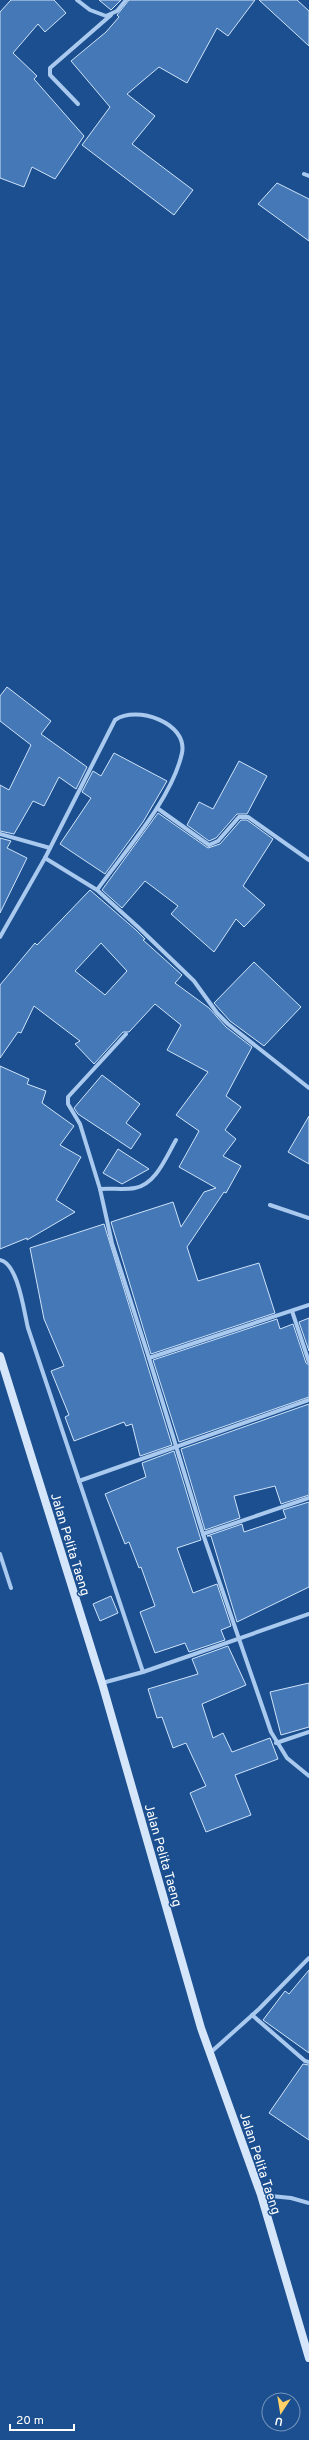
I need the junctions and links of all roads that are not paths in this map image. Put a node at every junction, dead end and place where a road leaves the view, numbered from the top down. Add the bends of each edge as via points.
1 (76, 0) edge
2 (126, 0) edge
3 (112, 15) junction
4 (78, 104) dead end
5 (158, 808) junction
6 (0, 834) edge
7 (50, 848) junction
8 (46, 858) junction
9 (309, 860) edge
10 (98, 890) junction
11 (0, 937) edge
12 (126, 1034) dead end
13 (309, 1088) edge
14 (176, 1140) dead end
15 (100, 1189) junction
16 (270, 1205) dead end
17 (309, 1218) edge
18 (0, 1260) edge
19 (309, 1305) edge
20 (292, 1311) junction
21 (0, 1356) edge
22 (149, 1358) junction
23 (309, 1362) edge
24 (309, 1400) edge
25 (176, 1445) junction
26 (79, 1481) junction
27 (309, 1498) edge
28 (203, 1534) junction
29 (0, 1554) edge
30 (11, 1588) dead end
31 (309, 1614) edge
32 (239, 1638) junction
33 (143, 1672) junction
34 (102, 1683) junction
35 (309, 1732) edge
36 (276, 1743) junction
37 (309, 1776) edge
38 (309, 1958) edge
39 (252, 2015) junction
40 (210, 2053) junction
41 (309, 2062) edge
42 (261, 2195) junction
43 (309, 2203) edge
44 (309, 2358) edge

1 - 3 street via 99,15
2 - 3 street
3 - 4 street via 50,68 50,75
5 - 7 street via 176,776 183,744 179,734 153,716 130,713 121,716 115,720
5 - 9 street via 209,845 218,841 239,817 248,817
5 - 10 street
6 - 7 street
7 - 8 street
8 - 10 street
8 - 11 street
10 - 13 street via 194,981 228,1024
12 - 15 street via 68,1097 68,1104 80,1124
14 - 15 street via 157,1173 147,1182 135,1188
15 - 22 street via 112,1243
16 - 17 street
18 - 26 street via 10,1264 17,1281 28,1328
19 - 20 street
20 - 22 street
20 - 23 street
21 - 34 street, Jalan Pelita Taeng
22 - 25 street
24 - 25 street
25 - 26 street
25 - 28 street
26 - 33 street
27 - 28 street
28 - 32 street
29 - 30 street
31 - 32 street
32 - 33 street
32 - 36 street
33 - 34 street
34 - 40 street, Jalan Pelita Taeng
35 - 36 street
36 - 37 street via 287,1758
38 - 39 street
39 - 40 street
39 - 41 street
40 - 42 street, Jalan Pelita Taeng
42 - 43 street
42 - 44 street, Jalan Pelita Taeng

